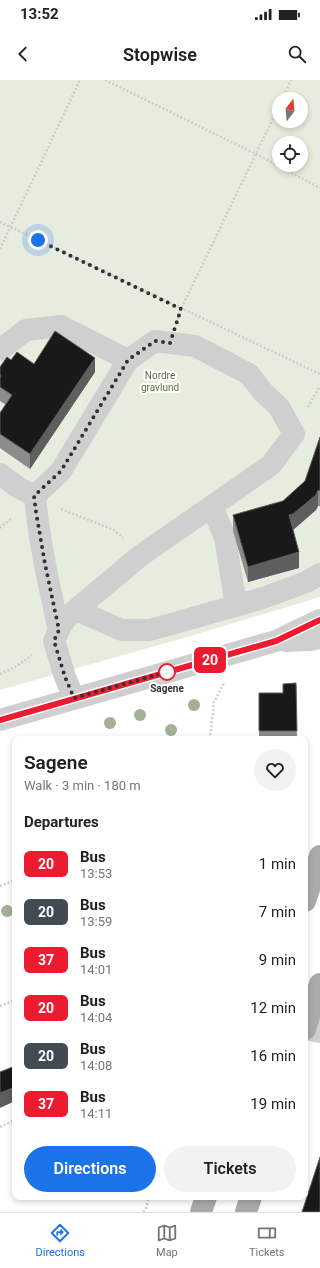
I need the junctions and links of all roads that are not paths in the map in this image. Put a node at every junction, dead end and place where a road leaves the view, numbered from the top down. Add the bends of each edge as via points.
1 (0, 350) edge
2 (128, 360) junction
3 (0, 474) edge
4 (35, 501) junction
5 (212, 507) junction
6 (320, 574) edge
7 (236, 606) junction
8 (76, 610) junction
9 (320, 620) edge
10 (56, 636) junction
11 (320, 638) edge
12 (276, 641) junction
13 (74, 698) junction
14 (0, 720) edge
15 (320, 856) edge
16 (308, 892) edge
17 (320, 984) edge
18 (308, 1020) edge
19 (308, 1030) edge
20 (320, 1032) edge
21 (205, 1200) edge
22 (250, 1200) edge
23 (200, 1212) edge
24 (246, 1212) edge

1 - 2 street via 26,330 61,326
2 - 4 street via 61,471
2 - 5 street via 155,341 195,346 249,374 279,407 294,434 271,465
3 - 4 street
4 - 10 street
5 - 7 street via 225,537
5 - 8 street via 140,556
6 - 7 street via 306,582
7 - 8 street via 150,630 122,630
8 - 10 street via 66,618
9 - 12 street
10 - 13 street via 65,677
11 - 12 street
12 - 13 street
13 - 14 street
15 - 16 main road
17 - 18 main road
19 - 20 street
21 - 23 main road
22 - 24 main road

